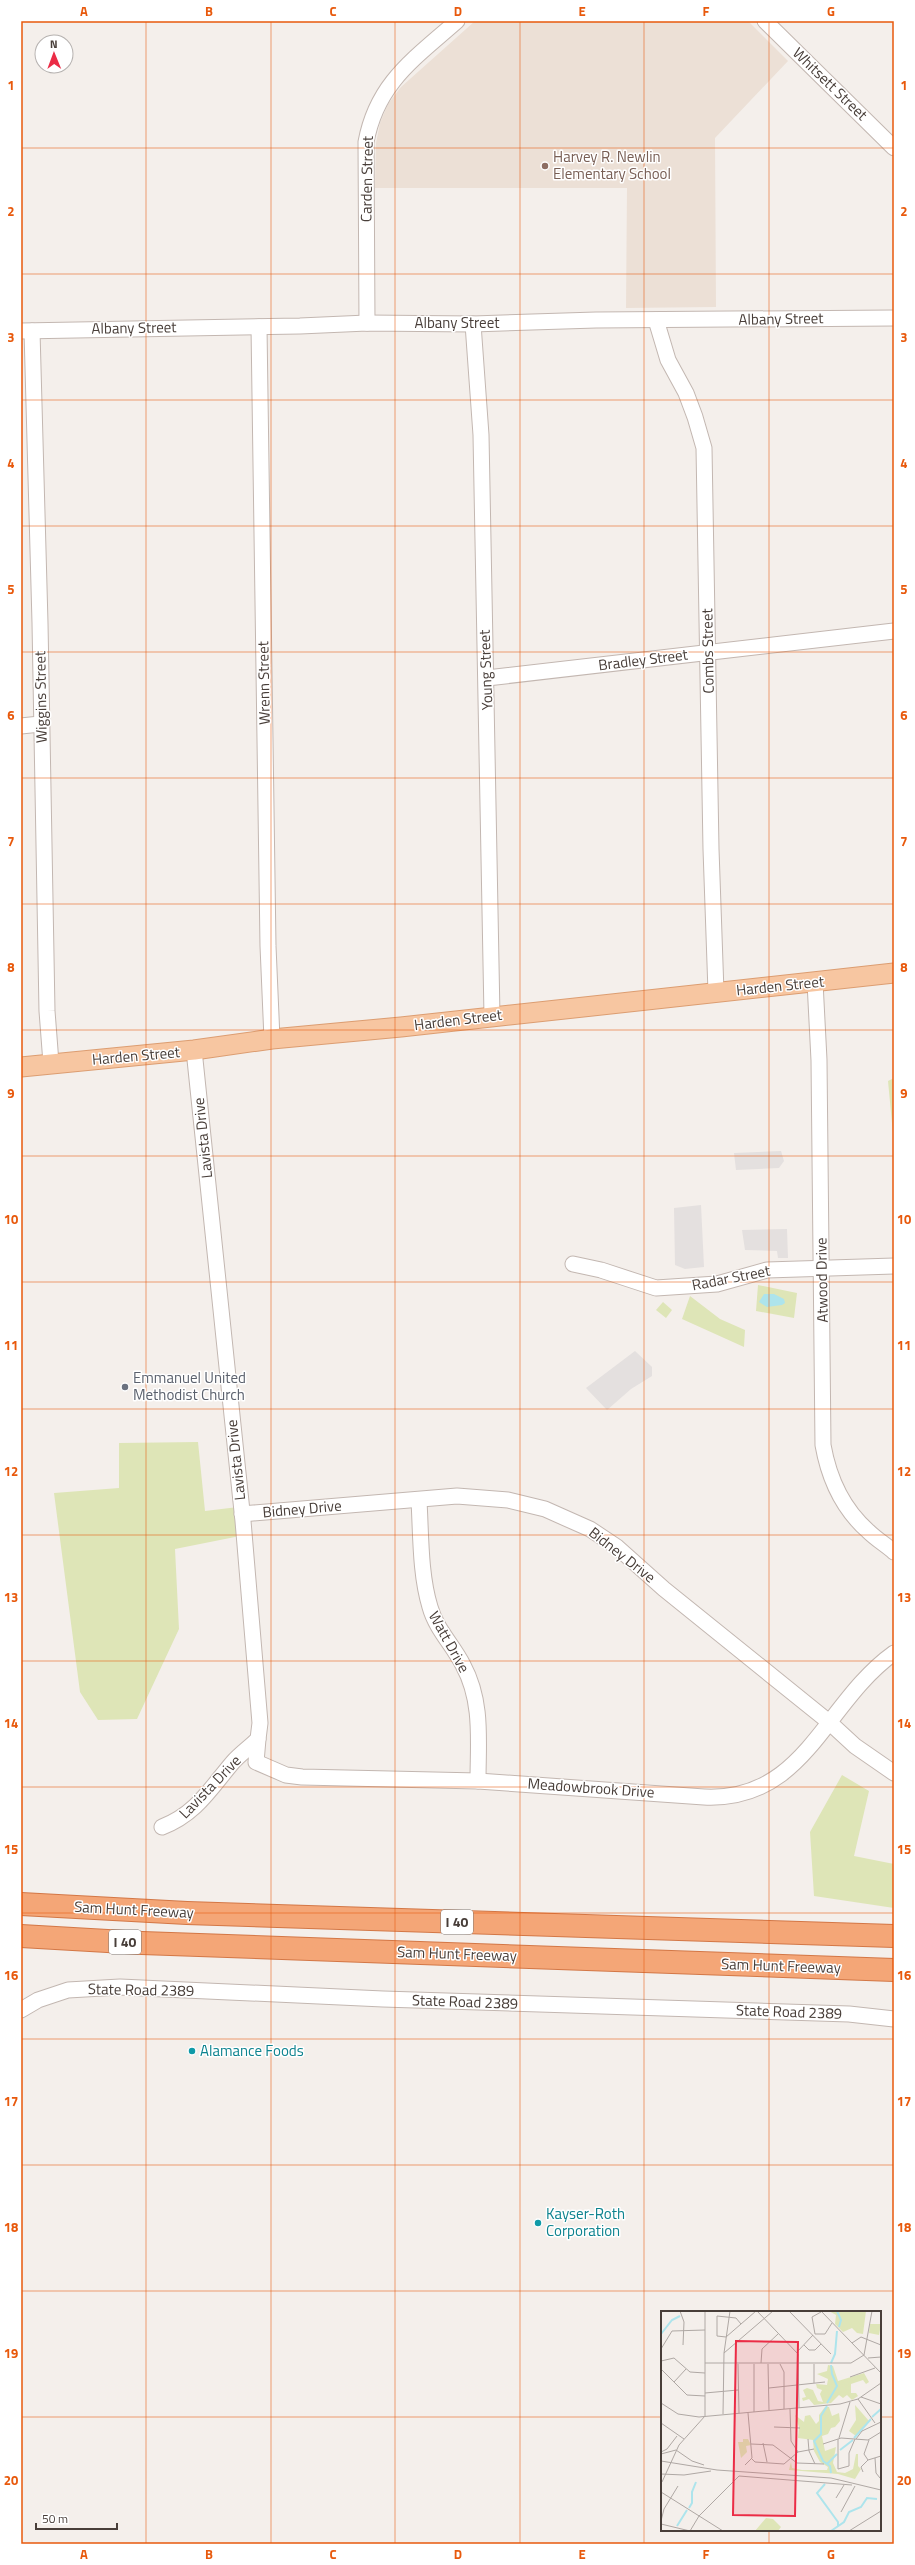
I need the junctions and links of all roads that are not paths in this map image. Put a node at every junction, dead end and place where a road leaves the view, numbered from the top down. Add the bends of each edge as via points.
1 (457, 21) edge
2 (765, 21) edge
3 (893, 144) edge
4 (894, 318) edge
5 (656, 320) junction
6 (367, 323) junction
7 (472, 324) junction
8 (259, 327) junction
9 (26, 331) edge
10 (894, 631) edge
11 (708, 652) junction
12 (487, 678) junction
13 (40, 724) junction
14 (21, 726) edge
15 (894, 973) edge
16 (815, 982) junction
17 (716, 992) junction
18 (492, 1016) junction
19 (272, 1039) junction
20 (194, 1050) junction
21 (51, 1064) junction
22 (21, 1067) edge
23 (573, 1264) dead end
24 (894, 1266) edge
25 (821, 1267) junction
26 (418, 1501) junction
27 (242, 1514) junction
28 (894, 1552) edge
29 (894, 1653) edge
30 (830, 1722) junction
31 (258, 1739) junction
32 (894, 1773) edge
33 (478, 1782) junction
34 (162, 1827) dead end
35 (21, 1904) edge
36 (21, 1936) edge
37 (894, 1936) edge
38 (894, 1970) edge
39 (21, 2010) edge
40 (894, 2019) edge

1 - 6 street, Carden Street via 395,77 376,105 370,121 366,142
2 - 3 street, Whitsett Street
4 - 5 street, Albany Street
5 - 7 street, Albany Street
5 - 11 street, Combs Street via 668,360 686,393 704,448
6 - 7 street, Albany Street
6 - 8 street, Albany Street
7 - 12 street, Young Street via 481,435
8 - 9 street, Albany Street
8 - 19 street, Wrenn Street via 268,946
9 - 13 street, Wiggins Street via 40,623
10 - 11 street, Bradley Street
11 - 12 street, Bradley Street
11 - 17 street, Combs Street
12 - 18 street, Young Street
13 - 14 street
13 - 21 street, Wiggins Street via 47,1011
15 - 16 main road, Harden Street
16 - 17 main road, Harden Street
16 - 25 street, Atwood Drive via 819,1060
17 - 18 main road, Harden Street
18 - 19 main road, Harden Street
19 - 20 main road, Harden Street
20 - 21 main road, Harden Street
20 - 27 street, Lavista Drive
21 - 22 main road, Harden Street
23 - 25 street, Radar Street via 601,1270 656,1288 717,1284 767,1270
24 - 25 street, Radar Street
25 - 28 street, Atwood Drive via 823,1446 826,1464 845,1506 868,1532
26 - 27 street, Bidney Drive
26 - 30 street, Bidney Drive via 457,1496 508,1500 545,1509 590,1529 617,1547 664,1589
26 - 33 street, Watt Drive via 426,1592 430,1608 436,1624 462,1663 476,1696 479,1726
27 - 31 street, Lavista Drive via 260,1723
29 - 30 street, Meadowbrook Drive via 855,1690
30 - 32 street, Bidney Drive via 855,1746
30 - 33 street, Meadowbrook Drive via 782,1776 753,1792 737,1796 704,1797
31 - 33 street, Meadowbrook Drive via 256,1762 286,1775
31 - 34 street, Lavista Drive via 234,1760 198,1804 180,1820
35 - 37 highway, Sam Hunt Freeway / I 40 via 195,1913
36 - 38 highway, Sam Hunt Freeway / I 40 via 149,1943
39 - 40 street, State Road 2389 via 38,2000 68,1990 120,1987 383,1999 849,2014

